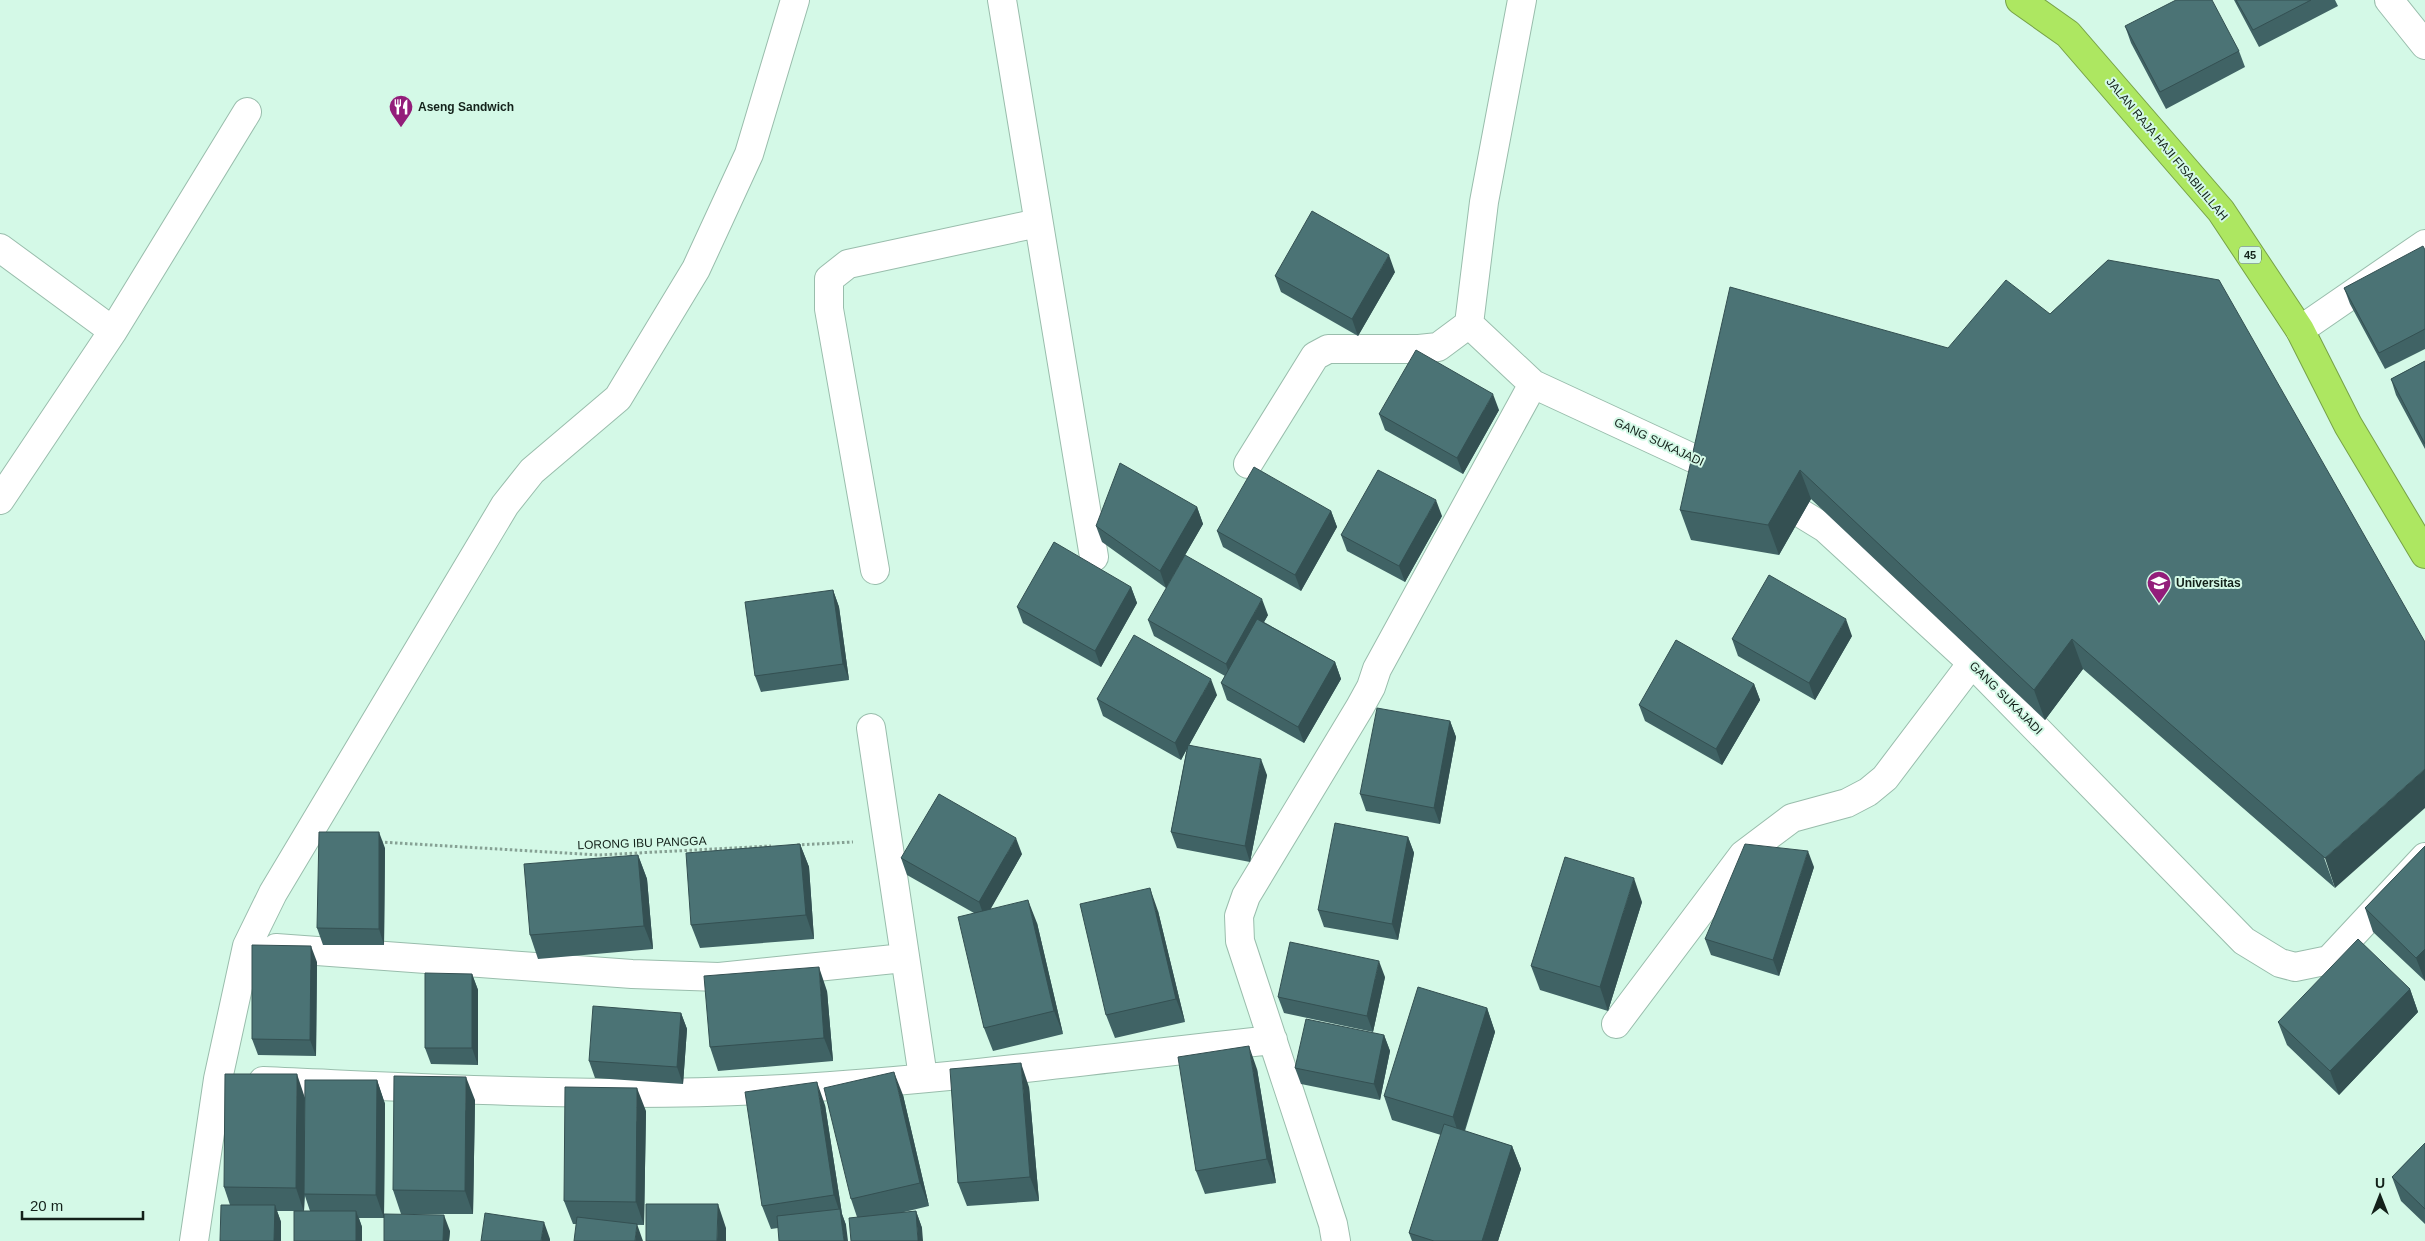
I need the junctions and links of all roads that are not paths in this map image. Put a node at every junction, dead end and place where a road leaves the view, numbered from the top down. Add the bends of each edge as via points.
1 (796, 0) edge
2 (1002, 0) edge
3 (1522, 0) edge
4 (2020, 0) edge
5 (2389, 0) edge
6 (2425, 45) edge
7 (247, 112) dead end
8 (1038, 223) junction
9 (2425, 244) edge
10 (0, 248) edge
11 (1469, 324) junction
12 (2300, 330) junction
13 (113, 331) junction
14 (1532, 384) junction
15 (1248, 464) dead end
16 (0, 500) edge
17 (2425, 554) edge
18 (1094, 557) dead end
19 (875, 570) dead end
20 (1993, 622) edge
21 (1972, 663) junction
22 (871, 728) dead end
23 (2425, 857) edge
24 (248, 946) junction
25 (904, 958) junction
26 (1616, 1024) dead end
27 (1274, 1040) junction
28 (923, 1078) junction
29 (218, 1079) junction
30 (194, 1241) edge
31 (1336, 1241) edge

1 - 24 street via 749,154 696,269 618,398 532,470 505,505 272,893
2 - 8 street
3 - 11 street via 1484,202
4 - 12 highway, JALAN RAJA HAJI FISABILILLAH / 45 via 2068,34 2202,188 2221,211
5 - 6 street
7 - 13 street
8 - 18 street
8 - 19 street via 848,264 829,279 829,310
9 - 12 street
10 - 13 street
11 - 14 street, GANG SUKAJADI
11 - 15 street via 1438,346 1328,349 1315,356
12 - 17 highway, JALAN RAJA HAJI FISABILILLAH / 45 via 2348,425
13 - 16 street
14 - 21 street, GANG SUKAJADI via 1788,504 1825,528
14 - 27 street via 1377,669 1360,707 1246,896 1239,916 1240,941
20 - 21 street
21 - 23 street, GANG SUKAJADI via 2244,941 2280,963 2295,967 2329,960
21 - 26 street via 1885,778 1868,792 1846,803 1792,818 1744,854
22 - 25 street
24 - 25 street via 622,974 720,977
24 - 29 street
25 - 28 street
27 - 28 street
27 - 31 street
28 - 29 street via 762,1090 558,1093
29 - 30 street

